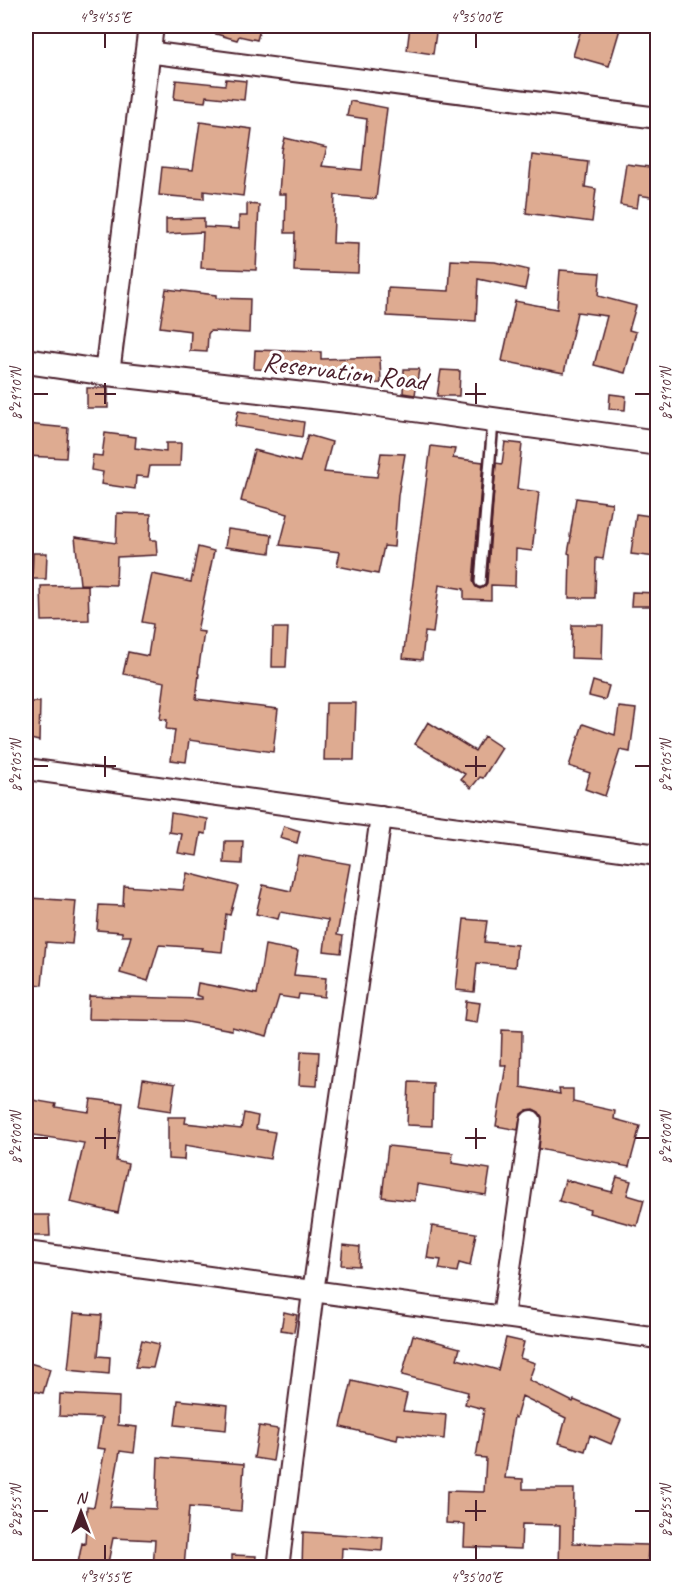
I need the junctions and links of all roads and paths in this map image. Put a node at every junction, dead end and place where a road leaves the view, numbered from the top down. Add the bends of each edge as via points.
1 (151, 26) edge
2 (147, 52) junction
3 (657, 118) edge
4 (26, 360) edge
5 (107, 374) junction
6 (493, 420) junction
7 (657, 443) edge
8 (480, 582) dead end
9 (26, 769) edge
10 (381, 817) junction
11 (657, 855) edge
12 (531, 1121) dead end
13 (26, 1252) edge
14 (313, 1292) junction
15 (503, 1317) junction
16 (657, 1338) edge
17 (278, 1568) edge

1 - 2 street
2 - 3 street
2 - 5 street
4 - 5 street, Reservation Road
5 - 6 street, Reservation Road
6 - 7 street, Reservation Road
6 - 8 lane
9 - 10 street
10 - 11 street
10 - 14 street
12 - 15 street
13 - 14 street
14 - 15 street
14 - 17 street
15 - 16 street

